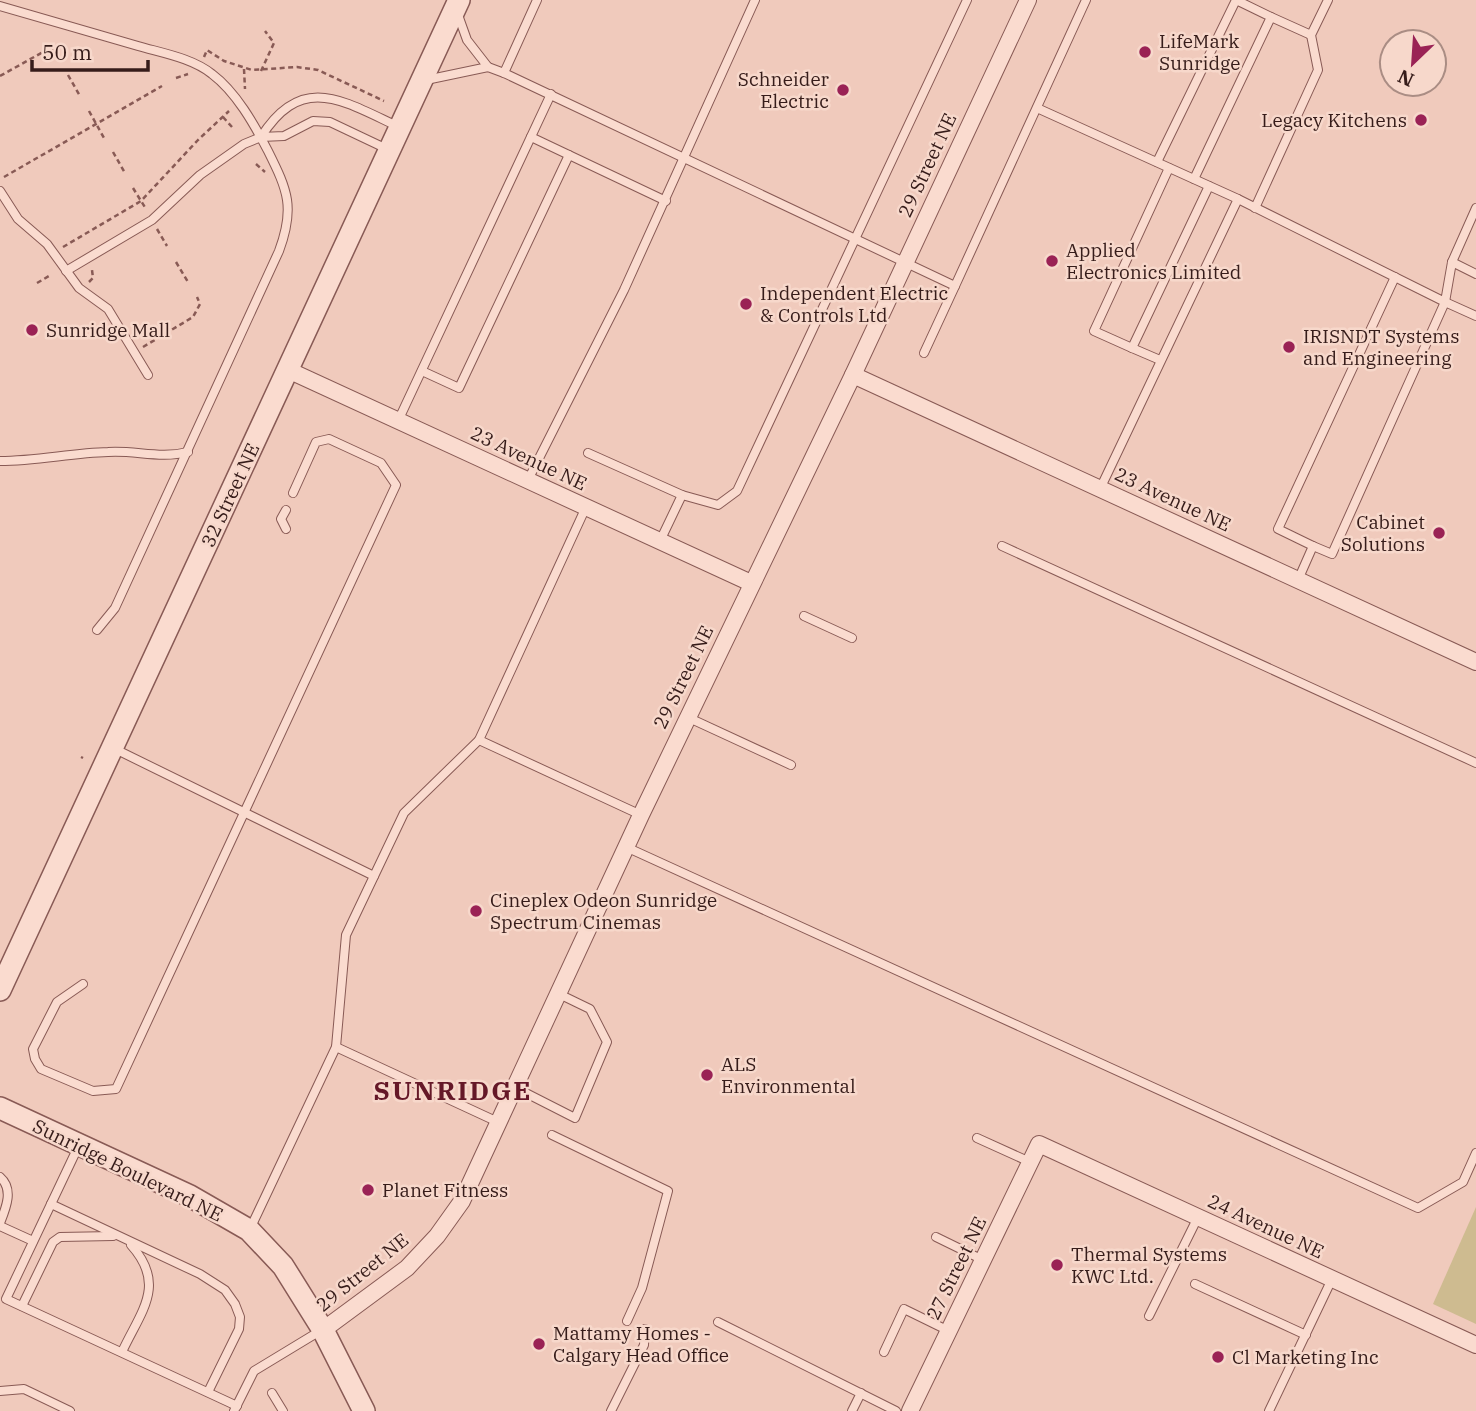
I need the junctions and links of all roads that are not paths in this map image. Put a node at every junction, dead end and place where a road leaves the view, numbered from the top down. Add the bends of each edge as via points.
1 (537, 0) edge
2 (755, 0) edge
3 (967, 0) edge
4 (1028, 0) edge
5 (1086, 0) edge
6 (1328, 0) edge
7 (457, 4) edge
8 (0, 6) edge
9 (1271, 17) junction
10 (1311, 35) junction
11 (488, 67) junction
12 (504, 73) junction
13 (420, 82) junction
14 (551, 94) junction
15 (1037, 108) junction
16 (400, 127) junction
17 (261, 137) junction
18 (531, 137) junction
19 (390, 150) junction
20 (569, 156) junction
21 (686, 158) junction
22 (1157, 162) junction
23 (1170, 168) junction
24 (1194, 179) junction
25 (1209, 186) junction
26 (0, 191) edge
27 (1238, 199) junction
28 (666, 201) junction
29 (1255, 208) junction
30 (1476, 208) edge
31 (857, 240) junction
32 (1452, 262) junction
33 (905, 263) junction
34 (66, 271) junction
35 (1476, 274) edge
36 (1395, 277) junction
37 (955, 286) junction
38 (1445, 302) junction
39 (1476, 316) edge
40 (1132, 348) junction
41 (923, 353) dead end
42 (1160, 360) junction
43 (288, 370) junction
44 (422, 370) junction
45 (148, 375) dead end
46 (853, 375) junction
47 (398, 421) junction
48 (188, 452) junction
49 (589, 453) dead end
50 (0, 461) edge
51 (528, 480) junction
52 (1100, 489) junction
53 (293, 493) dead end
54 (682, 495) junction
55 (586, 507) junction
56 (286, 510) dead end
57 (286, 529) dead end
58 (660, 541) junction
59 (1002, 546) dead end
60 (1313, 546) junction
61 (1298, 580) junction
62 (751, 583) junction
63 (804, 616) dead end
64 (97, 630) dead end
65 (852, 638) dead end
66 (1476, 662) edge
67 (687, 718) junction
68 (479, 740) junction
69 (112, 747) junction
70 (1476, 763) edge
71 (791, 765) dead end
72 (243, 812) junction
73 (640, 816) junction
74 (626, 847) junction
75 (374, 876) junction
76 (83, 984) dead end
77 (0, 990) edge
78 (559, 994) junction
79 (335, 1047) junction
80 (516, 1088) junction
81 (0, 1108) edge
82 (500, 1123) junction
83 (552, 1135) dead end
84 (978, 1138) dead end
85 (79, 1144) junction
86 (1039, 1144) joint
87 (1476, 1153) edge
88 (1030, 1162) junction
89 (0, 1177) edge
90 (51, 1204) junction
91 (1198, 1217) junction
92 (0, 1224) edge
93 (249, 1230) junction
94 (936, 1237) dead end
95 (127, 1240) junction
96 (33, 1241) junction
97 (983, 1260) junction
98 (1332, 1279) junction
99 (1195, 1284) dead end
100 (3, 1297) edge
101 (22, 1306) junction
102 (1149, 1316) dead end
103 (627, 1321) dead end
104 (718, 1322) dead end
105 (645, 1329) dead end
106 (323, 1330) junction
107 (949, 1331) junction
108 (1306, 1335) junction
109 (1476, 1345) edge
110 (122, 1352) junction
111 (884, 1352) dead end
112 (0, 1391) edge
113 (208, 1392) junction
114 (272, 1393) dead end
115 (861, 1393) junction
116 (236, 1408) edge
117 (71, 1411) edge
118 (283, 1411) edge
119 (364, 1411) edge
120 (611, 1411) edge
121 (852, 1411) edge
122 (897, 1411) edge
123 (910, 1411) edge
124 (1269, 1411) edge

1 - 12 lane
2 - 21 lane
3 - 31 lane
4 - 33 street, 29 Street NE
5 - 15 lane
6 - 10 lane
7 - 11 lane via 467,40
7 - 13 street, 32 Street NE
8 - 17 lane via 197,65 219,80
9 - 10 lane
9 - 22 lane via 1236,0
9 - 24 lane
10 - 29 lane via 1318,70
11 - 12 lane
11 - 13 lane
12 - 14 lane
13 - 16 street, 32 Street NE
14 - 18 lane
14 - 21 lane
15 - 22 lane
15 - 37 lane
16 - 17 lane via 336,98 313,96 275,115
16 - 19 street, 32 Street NE
17 - 19 lane via 284,136 313,121 330,122
17 - 34 lane via 200,175 152,220
17 - 48 lane via 286,189 288,226
18 - 20 lane
18 - 44 lane
19 - 43 street, 32 Street NE
20 - 28 lane
20 - 44 lane via 459,388
21 - 28 lane
21 - 31 lane
22 - 23 lane
23 - 24 lane
23 - 40 lane via 1094,331
24 - 25 lane
25 - 27 lane
25 - 40 lane
26 - 34 lane via 18,219 47,244
27 - 29 lane
27 - 42 lane
28 - 51 lane
29 - 36 lane
30 - 32 lane
31 - 33 lane
31 - 54 lane via 737,491 718,505
32 - 35 lane
32 - 38 lane
33 - 37 lane
33 - 46 street, 29 Street NE
34 - 45 lane via 79,288 108,309
36 - 38 lane
36 - 60 lane via 1278,529
37 - 41 lane
38 - 39 lane
38 - 60 lane via 1332,554
40 - 42 lane
42 - 52 lane
43 - 47 street, 23 Avenue NE
43 - 69 street, 32 Street NE
44 - 47 lane
46 - 52 street, 23 Avenue NE
46 - 62 street, 29 Street NE
47 - 51 street, 23 Avenue NE
48 - 50 lane via 158,456 106,452
48 - 64 lane via 115,608
49 - 54 lane
51 - 55 street, 23 Avenue NE
52 - 61 street, 23 Avenue NE
53 - 72 lane via 316,442 329,439 381,463 396,485
54 - 58 lane
55 - 58 street, 23 Avenue NE
55 - 68 lane
56 - 57 lane via 281,519
58 - 62 street, 23 Avenue NE
59 - 70 lane
60 - 61 lane
61 - 66 street, 23 Avenue NE
62 - 67 street, 29 Street NE
63 - 65 lane
67 - 71 lane
67 - 73 street, 29 Street NE
68 - 73 lane
68 - 75 lane via 404,813
69 - 72 lane
69 - 77 street, 32 Street NE
72 - 75 lane
72 - 76 lane via 116,1089 93,1091 41,1069 35,1059 33,1049 57,1002
73 - 74 street, 29 Street NE
74 - 78 street, 29 Street NE
74 - 87 lane via 1418,1209 1463,1182
75 - 79 lane via 346,934
78 - 80 street, 29 Street NE
78 - 80 lane via 590,1009 607,1042 575,1118
79 - 82 lane
79 - 93 lane
80 - 82 street, 29 Street NE
81 - 85 street, Sunridge Boulevard NE
82 - 106 street, 29 Street NE via 462,1201 437,1236 407,1268
83 - 103 lane via 668,1191 642,1288
84 - 88 lane
85 - 90 lane
85 - 93 street, Sunridge Boulevard NE via 190,1196
86 - 88 street, 27 Street NE
86 - 91 street, 24 Avenue NE
88 - 97 street, 27 Street NE
89 - 92 lane via 8,1195
90 - 95 lane
90 - 96 lane
91 - 98 street, 24 Avenue NE
91 - 102 lane
92 - 96 lane
93 - 106 street, Sunridge Boulevard NE via 283,1266
94 - 97 lane
95 - 101 lane via 110,1235 60,1237 52,1242
95 - 110 lane via 148,1272 151,1289
95 - 113 lane via 200,1274 225,1290 235,1304 239,1328
96 - 100 lane
97 - 107 street, 27 Street NE
98 - 108 lane
98 - 109 street, 24 Avenue NE
99 - 108 lane
100 - 101 lane
101 - 110 lane
104 - 115 lane
105 - 120 lane via 644,1345
106 - 116 lane via 254,1371
106 - 119 street, Sunridge Boulevard NE
107 - 111 lane via 904,1308
107 - 123 street, 27 Street NE
108 - 124 lane
110 - 113 lane
112 - 117 lane via 24,1389
113 - 116 lane
114 - 118 lane
115 - 121 lane
115 - 122 lane

